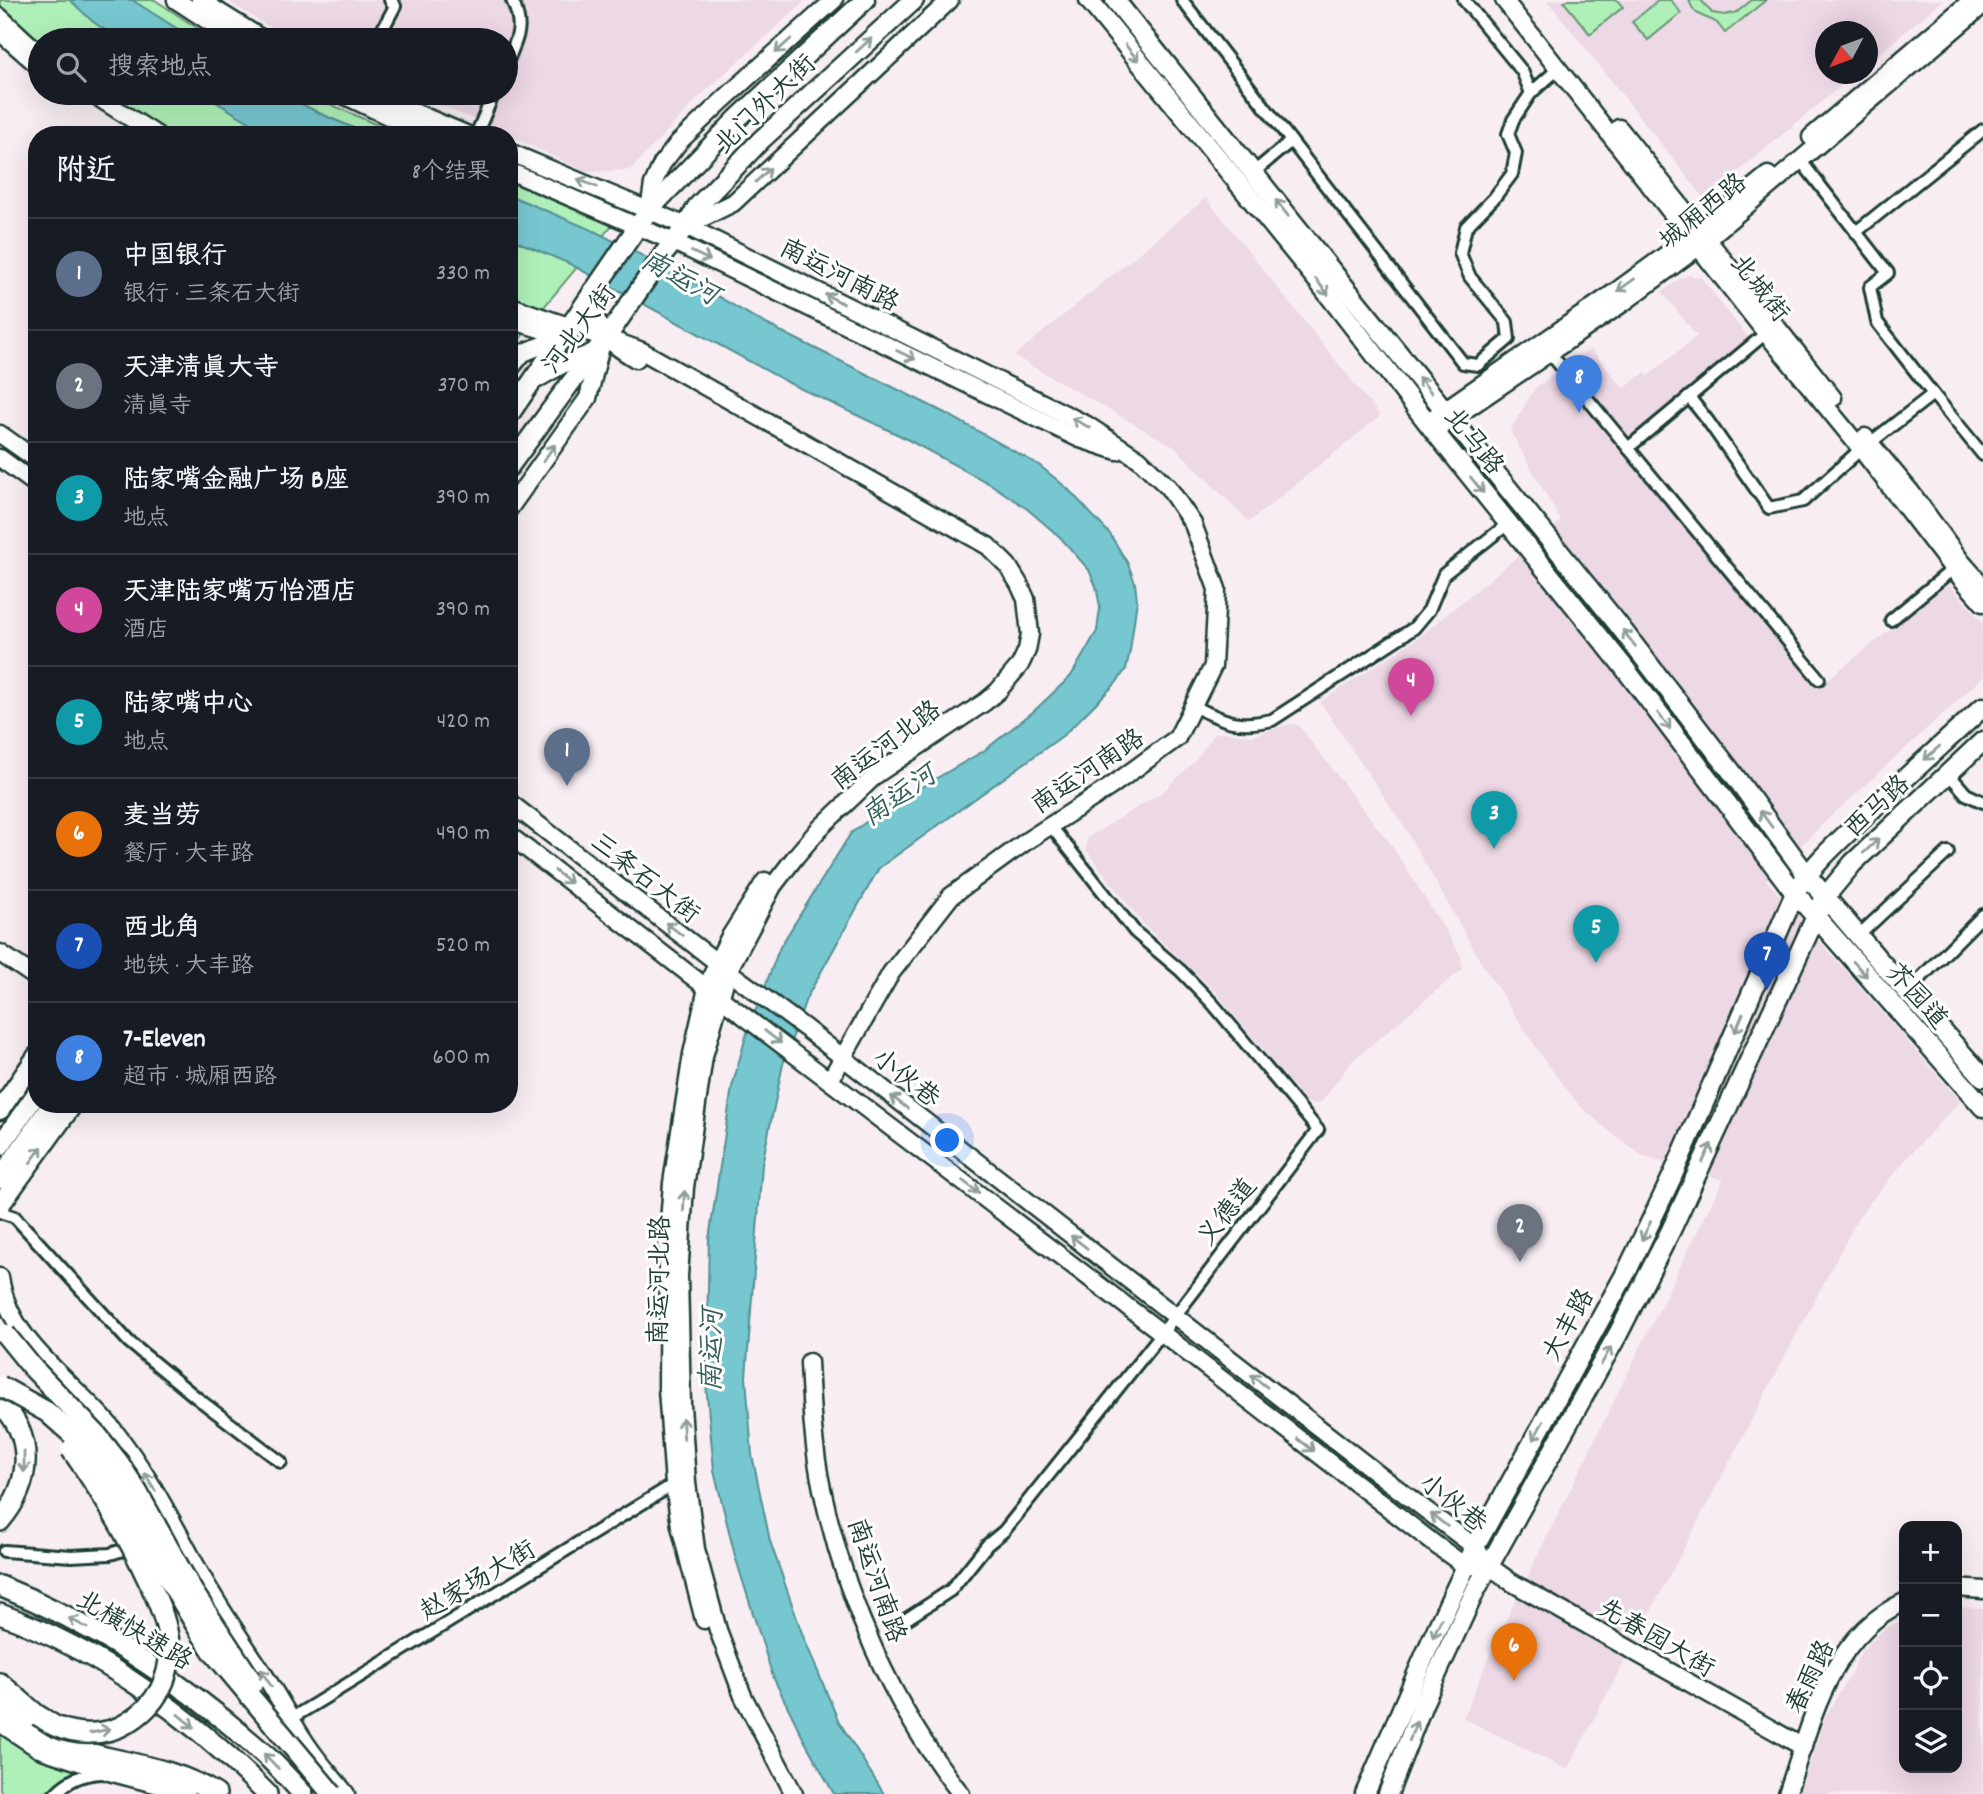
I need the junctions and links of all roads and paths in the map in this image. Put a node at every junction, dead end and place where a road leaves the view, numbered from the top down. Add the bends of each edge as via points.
1 (176, 0) edge
2 (200, 0) edge
3 (390, 0) edge
4 (512, 0) edge
5 (834, 0) edge
6 (865, 0) edge
7 (914, 0) edge
8 (950, 0) edge
9 (1089, 0) edge
10 (1115, 0) edge
11 (1182, 0) edge
12 (1464, 0) edge
13 (1504, 0) edge
14 (1517, 0) edge
15 (1972, 0) edge
16 (1983, 5) edge
17 (0, 17) edge
18 (219, 28) edge
19 (245, 28) edge
20 (384, 28) edge
21 (0, 32) edge
22 (518, 35) edge
23 (28, 43) edge
24 (28, 56) edge
25 (1558, 69) junction
26 (1531, 93) junction
27 (93, 105) edge
28 (110, 105) edge
29 (364, 105) edge
30 (398, 105) edge
31 (489, 105) edge
32 (124, 126) edge
33 (143, 126) edge
34 (409, 126) edge
35 (447, 126) edge
36 (480, 126) edge
37 (1983, 130) edge
38 (1291, 141) junction
39 (518, 156) edge
40 (1801, 161) junction
41 (1254, 172) junction
42 (518, 175) edge
43 (649, 210) junction
44 (686, 226) junction
45 (636, 232) junction
46 (1856, 232) junction
47 (1699, 238) junction
48 (668, 248) junction
49 (593, 291) junction
50 (518, 309) edge
51 (625, 311) junction
52 (518, 321) edge
53 (567, 332) junction
54 (1766, 333) junction
55 (604, 347) junction
56 (1549, 352) junction
57 (639, 354) junction
58 (518, 359) edge
59 (531, 383) junction
60 (1933, 394) junction
61 (1689, 397) junction
62 (518, 402) edge
63 (1448, 414) junction
64 (1431, 427) junction
65 (0, 434) edge
66 (1865, 446) junction
67 (1628, 448) junction
68 (28, 454) edge
69 (518, 456) edge
70 (1983, 456) edge
71 (0, 458) edge
72 (1139, 459) junction
73 (28, 478) edge
74 (518, 496) edge
75 (1509, 523) junction
76 (1954, 569) junction
77 (1983, 586) edge
78 (1983, 603) edge
79 (1891, 620) dead end
80 (1819, 680) dead end
81 (1193, 706) junction
82 (1983, 708) edge
83 (1983, 741) edge
84 (1948, 773) junction
85 (1983, 802) edge
86 (518, 809) edge
87 (1050, 825) junction
88 (518, 842) edge
89 (1948, 852) dead end
90 (1806, 874) junction
91 (1795, 893) junction
92 (1825, 897) junction
93 (1983, 915) edge
94 (1815, 917) junction
95 (1858, 936) junction
96 (0, 953) edge
97 (723, 966) junction
98 (28, 972) edge
99 (754, 990) joint
100 (1908, 992) junction
101 (713, 993) junction
102 (799, 1057) joint
103 (842, 1058) junction
104 (28, 1069) edge
105 (1983, 1077) edge
106 (830, 1080) junction
107 (28, 1106) edge
108 (1983, 1107) edge
109 (0, 1110) edge
110 (46, 1113) edge
111 (66, 1113) edge
112 (0, 1146) edge
113 (0, 1179) edge
114 (0, 1205) edge
115 (0, 1212) edge
116 (0, 1277) edge
117 (1175, 1316) junction
118 (2, 1330) edge
119 (1162, 1333) junction
120 (809, 1362) dead end
121 (2, 1393) edge
122 (281, 1462) dead end
123 (681, 1484) junction
124 (0, 1521) edge
125 (179, 1533) junction
126 (1475, 1547) junction
127 (1, 1553) edge
128 (1465, 1566) junction
129 (1489, 1566) junction
130 (0, 1586) edge
131 (1962, 1588) edge
132 (1983, 1590) edge
133 (1899, 1604) edge
134 (0, 1614) edge
135 (902, 1622) dead end
136 (0, 1683) edge
137 (0, 1706) edge
138 (292, 1718) junction
139 (0, 1723) edge
140 (290, 1743) junction
141 (1803, 1747) junction
142 (109, 1772) junction
143 (55, 1794) edge
144 (186, 1794) edge
145 (216, 1794) edge
146 (267, 1794) edge
147 (303, 1794) edge
148 (332, 1794) edge
149 (346, 1794) edge
150 (782, 1794) edge
151 (794, 1794) edge
152 (961, 1794) edge
153 (1365, 1794) edge
154 (1388, 1794) edge
155 (1787, 1794) edge

1 - 18 street
2 - 19 street
3 - 20 street via 396,6
4 - 22 street via 519,15
5 -> 43 street via 679,142 653,184
6 - 43 main road, 北门外大街 via 737,118
44 -> 7 main road, 北门外大街 via 697,207 761,140
44 -> 8 street via 733,203
9 -> 64 main road, 北马路
10 - 41 main road, 北马路
11 - 38 street
12 - 26 street via 1522,71
13 - 25 street, 北城街
14 - 47 street, 北城街
15 - 47 street, 城厢西路
16 - 40 street, 城厢西路
17 - 23 street
21 - 24 street
25 - 26 street
25 - 47 street, 北城街
26 - 38 street via 1508,134 1516,153 1512,174 1466,227 1460,253 1471,277 1507,323 1509,339 1478,365 1463,363
27 - 32 street
28 - 33 street
29 - 34 street
30 - 35 street
31 - 36 street
37 - 46 street
38 - 41 street
43 -> 39 street, 南运河南路
40 - 46 street
40 - 47 street, 城厢西路
63 -> 41 main road, 北马路
42 - 45 street, 南运河南路
43 - 44 street, 南运河南路
43 - 45 main road, 北门外大街
44 - 48 main road, 北门外大街
72 -> 44 street, 南运河南路 via 1087,425
45 - 48 street, 南运河南路
45 - 49 main road, 河北大街
46 - 60 street via 1888,273 1870,287 1877,322
47 - 54 street, 北城街
47 - 56 street, 城厢西路 via 1622,303
47 -> 63 street, 城厢西路 via 1615,292
47 - 66 street, 北城街
48 - 51 main road, 河北大街
48 -> 72 street, 南运河南路 via 1080,439
49 - 53 main road, 河北大街
49 - 55 main road via 592,307
50 - 53 street
51 - 55 main road, 河北大街
51 - 57 street via 626,334
52 - 53 street
53 - 55 street
53 - 58 street
53 - 59 main road, 河北大街
54 - 61 street
54 - 66 street, 北城街
55 - 57 main road
55 - 59 street
55 - 69 main road, 河北大街
74 -> 55 street via 588,398
56 - 63 street, 城厢西路
56 - 67 street
57 - 97 street, 南运河北路 via 983,553 1008,579 1019,611 1018,642 1004,671 991,686 887,755 848,787 764,883 729,939
59 - 62 main road, 河北大街
60 - 66 street
60 - 70 street
61 - 66 street via 1769,508 1803,501
61 - 67 street
63 - 64 street, 城厢西路
90 -> 63 main road, 北马路 via 1640,652
64 -> 75 main road, 北马路
65 - 68 street
66 - 76 street, 北城街
66 - 77 street, 北城街 via 1910,491
67 - 80 street
71 - 73 street
72 - 81 street, 南运河南路 via 1168,486 1194,524 1217,589 1213,666
75 - 81 street via 1444,574 1429,610 1413,628 1272,720 1251,725 1229,722
75 -> 91 main road, 北马路
76 - 78 street, 北城街
76 - 79 street
81 - 87 street, 南运河南路 via 1177,738
82 -> 90 main road, 西马路
83 - 84 main road, 西马路
84 - 85 street via 1966,794
92 -> 84 main road, 西马路 via 1853,863
97 -> 86 street, 三条石大街
87 - 103 street, 南运河南路 via 951,896 891,973
87 - 117 street, 义德道 via 1135,932 1213,1004 1318,1130
88 -> 101 street, 三条石大街
89 - 95 street
90 - 91 main road, 大丰路
90 - 92 main road, 北马路
91 - 94 main road, 北马路
91 -> 126 main road, 大丰路 via 1687,1146 1628,1269
92 - 94 main road, 西马路
92 - 95 main road, 芥园道
93 - 100 street
94 -> 108 main road, 芥园道
129 -> 94 main road, 大丰路 via 1671,1230
95 - 100 main road, 芥园道
96 - 98 street
97 - 99 street, 三条石大街
97 - 101 street, 南运河北路
99 - 103 street, 小伙巷
100 - 105 main road, 芥园道
101 -> 102 street, 三条石大街
101 - 123 street, 南运河北路 via 685,1187 679,1276
102 - 106 street, 小伙巷
103 - 106 street, 南运河南路
117 -> 103 street, 小伙巷
104 - 109 main road
106 -> 119 street, 小伙巷
107 - 112 main road
110 - 113 main road
114 -> 111 main road
115 - 122 street via 15,1217 128,1342
125 -> 116 street via 140,1465 110,1426 20,1328 7,1305
117 - 119 street, 义德道
126 -> 117 street, 小伙巷
118 - 140 highway, bridge via 119,1464 192,1592
119 -> 128 street, 小伙巷
119 - 135 street, 义德道 via 1004,1531 951,1590
120 - 152 street, 南运河南路 via 822,1488 840,1562 868,1637 902,1705
121 -> 124 highway via 18,1426 25,1460 21,1489
136 -> 121 highway, bridge via 54,1726 88,1734 122,1726 140,1716 160,1693 169,1667 163,1617 106,1500 69,1445 36,1412
121 - 140 highway, bridge via 34,1404 54,1418 103,1469 215,1653
123 - 138 street, 赵家场大街
123 - 150 street, 南运河北路 via 680,1526 710,1640 738,1710
123 - 151 street, 南运河北路 via 718,1630 743,1696
125 - 127 street via 110,1554
138 -> 125 street
126 - 128 main road, 大丰路
126 - 129 street, 小伙巷
128 - 129 street, 小伙巷
128 -> 153 main road, 大丰路
129 - 141 street, 先春园大街
154 -> 129 main road, 大丰路 via 1433,1682
147 -> 130 highway, 北横快速路 via 263,1753 173,1681 110,1640
131 - 132 street
133 - 141 street, 春雨路 via 1871,1622 1834,1668
134 -> 146 highway via 119,1674 185,1720
137 - 145 highway via 49,1739 147,1766
138 - 149 street
139 - 142 street via 39,1749
140 - 148 highway, bridge
141 - 155 street, 春雨路
142 - 143 street via 78,1777
142 - 144 street

